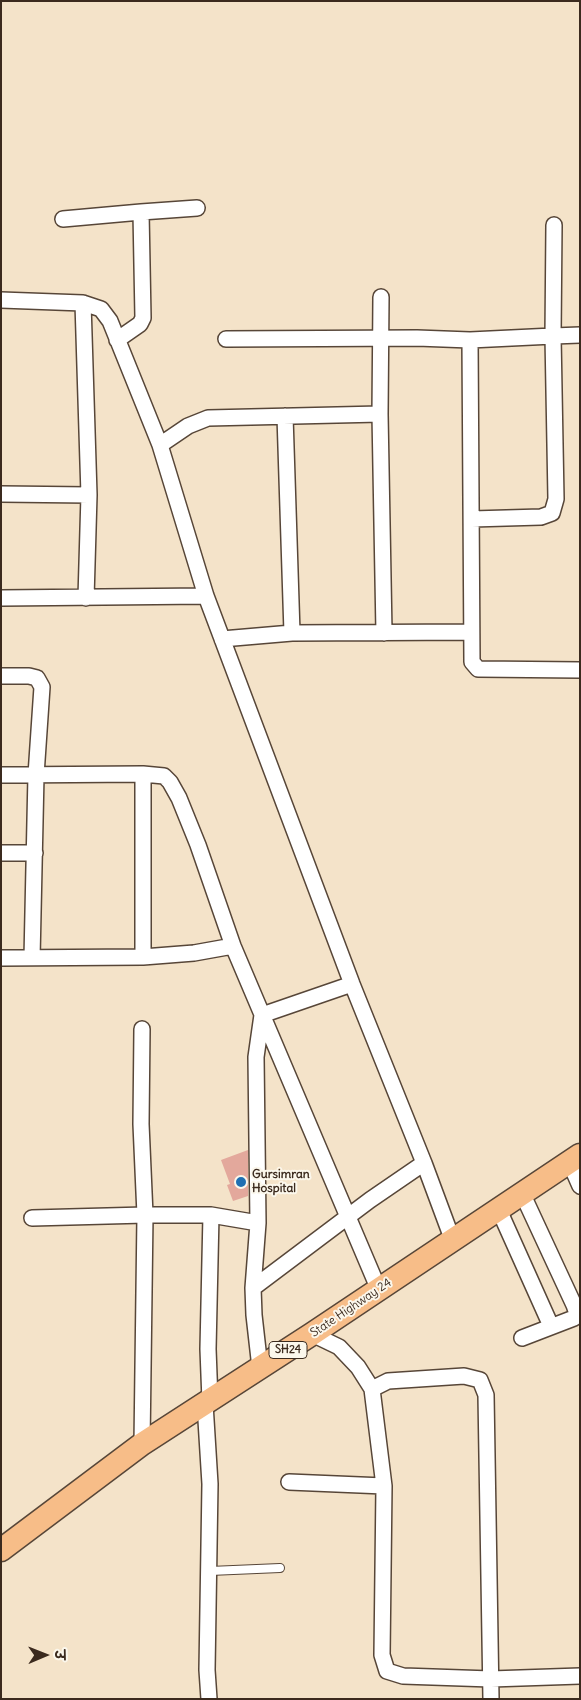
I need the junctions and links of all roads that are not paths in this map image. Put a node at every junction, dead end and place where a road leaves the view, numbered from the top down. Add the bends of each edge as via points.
1 (197, 208) dead end
2 (141, 212) junction
3 (63, 219) dead end
4 (554, 225) dead end
5 (381, 297) dead end
6 (1, 300) edge
7 (83, 303) junction
8 (580, 335) edge
9 (553, 336) junction
10 (381, 338) junction
11 (226, 339) dead end
12 (118, 340) junction
13 (470, 340) junction
14 (380, 414) junction
15 (285, 416) junction
16 (160, 445) junction
17 (1, 494) edge
18 (90, 496) junction
19 (472, 519) junction
20 (206, 596) junction
21 (1, 598) edge
22 (86, 598) junction
23 (470, 632) junction
24 (292, 633) junction
25 (384, 633) junction
26 (222, 639) junction
27 (580, 670) edge
28 (1, 676) edge
29 (1, 774) edge
30 (143, 774) junction
31 (36, 775) junction
32 (1, 853) edge
33 (34, 853) junction
34 (233, 946) junction
35 (143, 957) junction
36 (1, 958) edge
37 (32, 958) junction
38 (352, 984) junction
39 (262, 1016) junction
40 (142, 1029) dead end
41 (574, 1158) edge
42 (424, 1164) junction
43 (580, 1186) edge
44 (522, 1193) junction
45 (499, 1210) junction
46 (145, 1215) junction
47 (211, 1215) junction
48 (348, 1217) junction
49 (32, 1218) dead end
50 (258, 1223) junction
51 (453, 1241) junction
52 (253, 1288) junction
53 (379, 1290) junction
54 (551, 1326) junction
55 (312, 1334) junction
56 (522, 1338) dead end
57 (260, 1368) junction
58 (372, 1389) junction
59 (208, 1403) junction
60 (142, 1444) junction
61 (289, 1482) dead end
62 (384, 1486) junction
63 (1, 1550) edge
64 (280, 1568) dead end
65 (210, 1571) junction
66 (580, 1676) edge
67 (491, 1680) junction
68 (209, 1699) edge
69 (491, 1699) edge

1 - 2 street
2 - 3 street
2 - 12 street via 143,318 140,324
4 - 9 street
5 - 10 street
6 - 7 street
7 - 12 street via 101,309
7 - 18 street
8 - 9 street
9 - 13 street
9 - 19 street via 556,499 552,513 541,517
10 - 11 street
10 - 13 street
10 - 14 street
12 - 16 street
13 - 19 street
14 - 15 street
14 - 25 street
15 - 16 street via 208,418 188,426
15 - 24 street
16 - 20 street
17 - 18 street
18 - 22 street
19 - 23 street
20 - 22 street
20 - 26 street
21 - 22 street
23 - 25 street
23 - 27 street via 472,662 478,669
24 - 25 street
24 - 26 street
26 - 38 street
28 - 31 street via 37,678 42,687
29 - 31 street
30 - 31 street
30 - 34 street via 164,776 179,798
30 - 35 street
31 - 33 street
32 - 33 street
33 - 37 street
34 - 35 street
34 - 39 street
35 - 37 street
36 - 37 street
38 - 39 street
38 - 42 street
39 - 48 street
39 - 50 street via 256,1058
40 - 46 street via 140,1124
41 - 43 street
41 - 44 main road, State Highway 24 / SH24
42 - 48 street
42 - 51 street
44 - 45 main road, State Highway 24 / SH24
44 - 54 street via 577,1314
45 - 51 main road, State Highway 24 / SH24
45 - 54 street
46 - 47 street
46 - 49 street
46 - 60 street
47 - 50 street
47 - 59 street
48 - 52 street
48 - 53 street
50 - 52 street
51 - 53 main road, State Highway 24 / SH24
52 - 57 street
53 - 55 main road, State Highway 24 / SH24
54 - 56 street
55 - 57 main road, State Highway 24 / SH24
55 - 58 street via 339,1347 358,1367
57 - 59 main road, State Highway 24 / SH24
58 - 62 street
58 - 67 street via 388,1381 464,1376 480,1380 486,1395
59 - 60 main road, State Highway 24 / SH24
59 - 65 street
60 - 63 main road, State Highway 24 / SH24
61 - 62 street
62 - 67 street via 382,1655 387,1671 403,1676
64 - 65 lane
65 - 68 street
66 - 67 street
67 - 69 street

